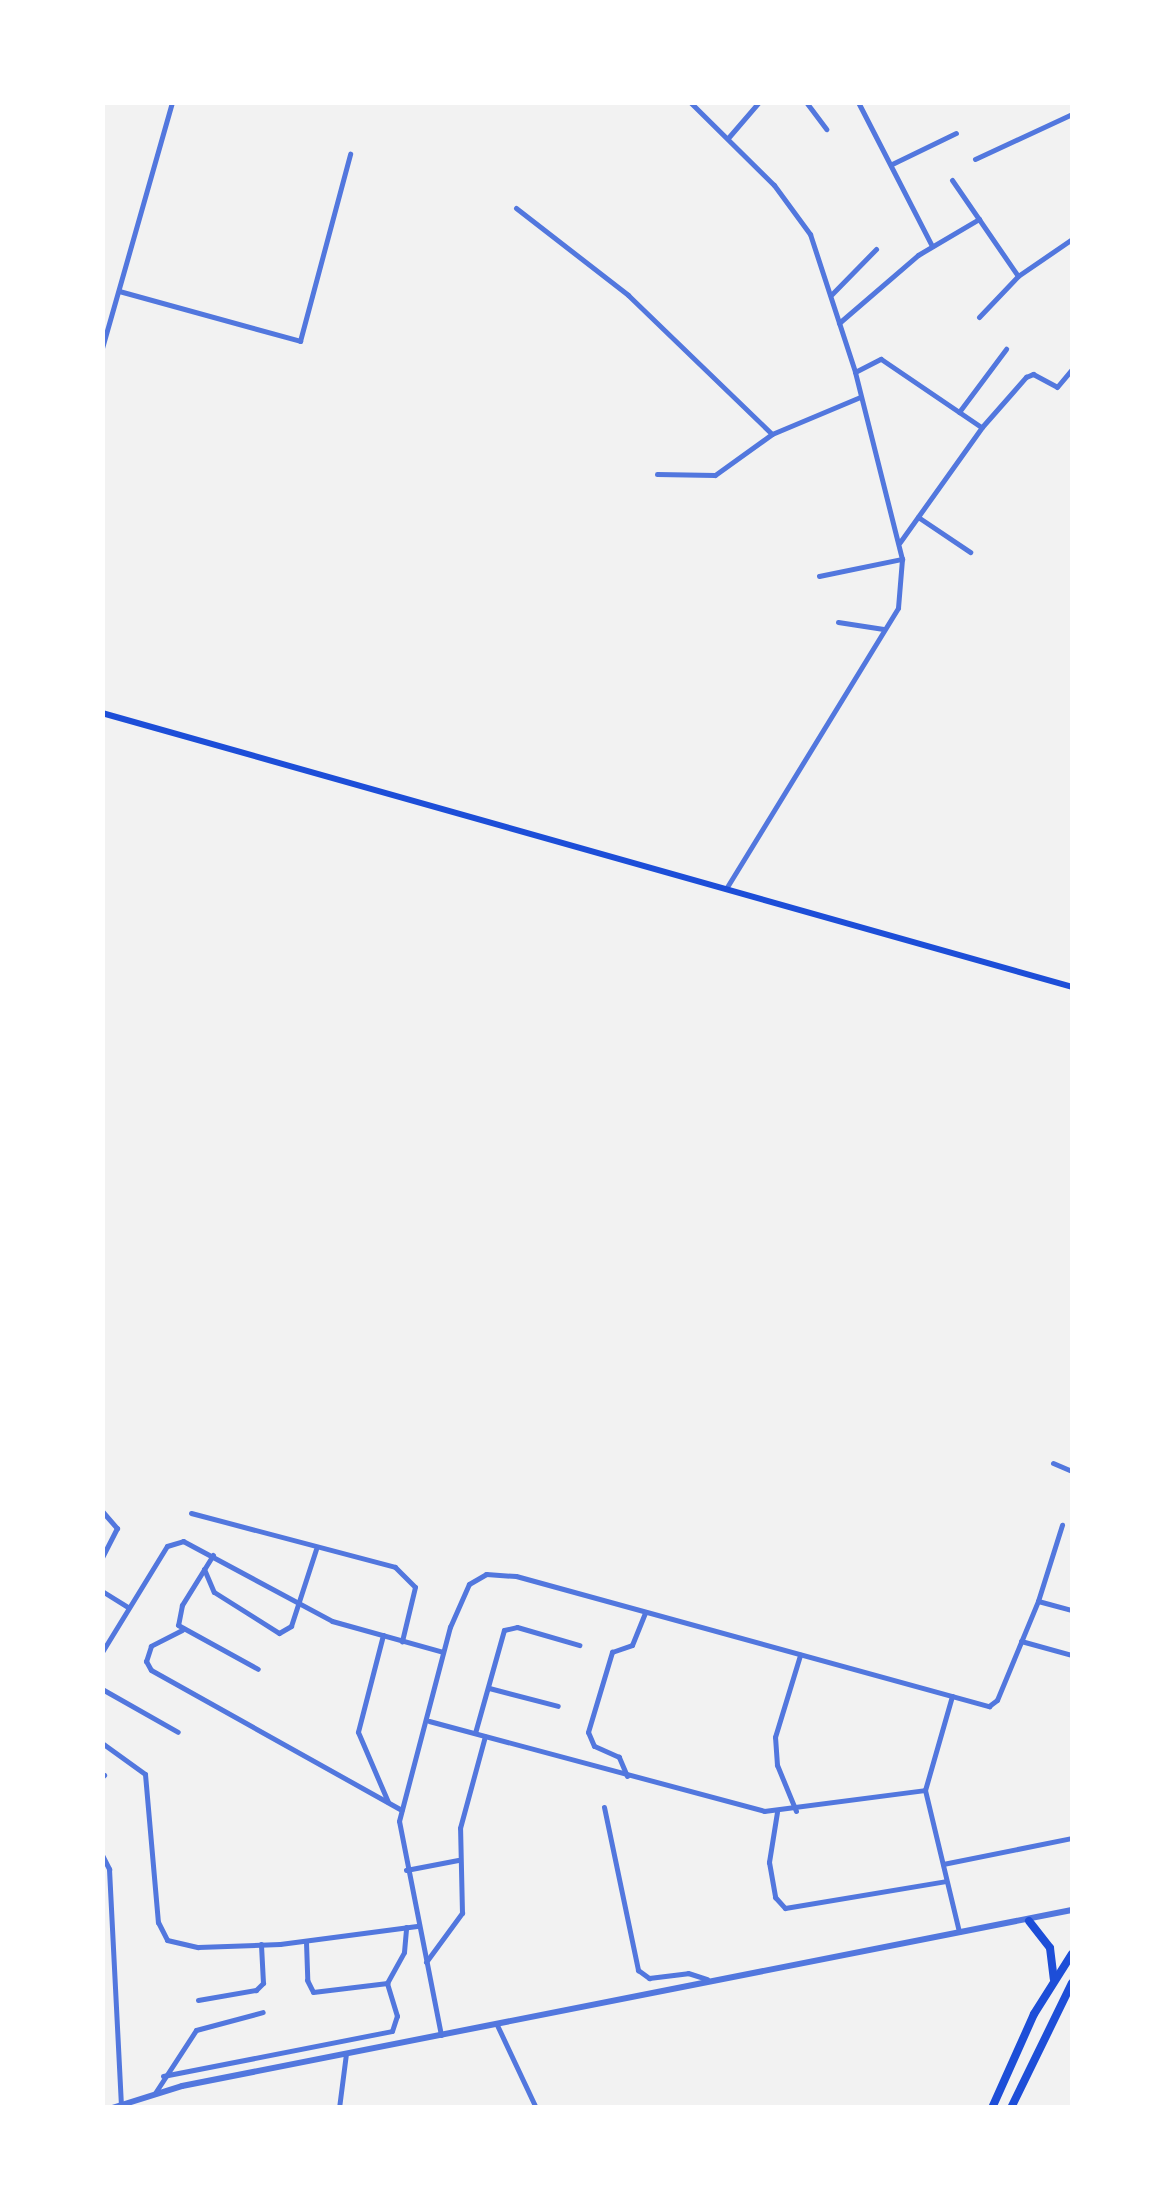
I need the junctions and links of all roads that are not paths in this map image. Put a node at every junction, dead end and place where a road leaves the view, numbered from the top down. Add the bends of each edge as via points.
1 (172, 102) edge
2 (690, 102) edge
3 (759, 102) edge
4 (806, 102) edge
5 (858, 102) edge
6 (1072, 114) edge
7 (826, 129) dead end
8 (956, 133) dead end
9 (728, 138) junction
10 (350, 154) dead end
11 (975, 159) dead end
12 (892, 164) junction
13 (952, 180) dead end
14 (516, 208) dead end
15 (979, 219) junction
16 (1072, 240) edge
17 (932, 246) junction
18 (876, 249) dead end
19 (1018, 276) junction
20 (119, 291) junction
21 (832, 294) junction
22 (979, 317) dead end
23 (839, 324) junction
24 (102, 348) edge
25 (1006, 349) dead end
26 (1072, 369) edge
27 (855, 372) junction
28 (860, 397) junction
29 (959, 412) junction
30 (982, 427) junction
31 (772, 434) junction
32 (657, 474) dead end
33 (918, 517) junction
34 (900, 542) junction
35 (970, 552) dead end
36 (902, 559) junction
37 (819, 576) dead end
38 (838, 622) dead end
39 (883, 628) junction
40 (102, 713) edge
41 (726, 889) junction
42 (1072, 987) edge
43 (1053, 1463) dead end
44 (1072, 1471) edge
45 (102, 1511) edge
46 (190, 1514) dead end
47 (1062, 1524) dead end
48 (316, 1549) junction
49 (212, 1555) junction
50 (102, 1557) edge
51 (204, 1569) junction
52 (102, 1591) edge
53 (1038, 1601) junction
54 (297, 1602) junction
55 (128, 1607) junction
56 (1072, 1610) edge
57 (645, 1612) junction
58 (182, 1630) junction
59 (383, 1636) junction
60 (402, 1641) junction
61 (1021, 1641) junction
62 (105, 1643) edge
63 (579, 1645) dead end
64 (102, 1652) edge
65 (443, 1652) junction
66 (800, 1655) junction
67 (1072, 1655) edge
68 (258, 1669) dead end
69 (489, 1688) junction
70 (102, 1689) edge
71 (952, 1696) junction
72 (558, 1706) dead end
73 (428, 1722) junction
74 (178, 1732) dead end
75 (475, 1733) junction
76 (485, 1736) junction
77 (102, 1743) edge
78 (627, 1776) junction
79 (925, 1790) junction
80 (388, 1802) junction
81 (604, 1808) dead end
82 (402, 1810) junction
83 (796, 1811) junction
84 (777, 1812) junction
85 (1072, 1838) edge
86 (102, 1855) edge
87 (458, 1860) junction
88 (942, 1864) junction
89 (406, 1870) junction
90 (946, 1881) junction
91 (1072, 1910) edge
92 (1029, 1921) junction
93 (417, 1926) junction
94 (406, 1927) junction
95 (959, 1932) junction
96 (306, 1942) junction
97 (260, 1944) junction
98 (1072, 1954) edge
99 (424, 1964) junction
100 (708, 1979) junction
101 (1054, 1980) junction
102 (387, 1982) junction
103 (1072, 1984) edge
104 (198, 2000) dead end
105 (264, 2012) dead end
106 (496, 2024) junction
107 (440, 2034) junction
108 (346, 2054) junction
109 (267, 2057) junction
110 (268, 2069) junction
111 (164, 2076) junction
112 (156, 2093) junction
113 (121, 2105) edge
114 (340, 2108) edge
115 (536, 2108) edge
116 (992, 2108) edge
117 (1011, 2108) edge

1 - 20 street
2 - 9 street
3 - 9 street
4 - 7 street
5 - 12 street
6 - 11 street
8 - 12 street
9 - 21 street via 795,209
10 - 20 street via 300,341
12 - 17 street
13 - 15 street
14 - 31 street via 628,295
15 - 17 street
15 - 19 street
16 - 19 street
17 - 23 street
18 - 21 street
19 - 22 street
20 - 24 street
21 - 23 street
23 - 27 street
25 - 29 street
26 - 30 street via 1056,387 1028,375
27 - 28 street
27 - 29 street via 881,359
28 - 31 street
28 - 34 street
29 - 30 street
30 - 33 street
31 - 32 street via 715,475
33 - 34 street
33 - 35 street
34 - 36 street
36 - 37 street
36 - 39 street via 898,608
38 - 39 street
39 - 41 street
40 - 41 main road
41 - 42 main road
43 - 44 street
45 - 50 street via 116,1528
46 - 48 street
47 - 53 street
48 - 54 street
48 - 60 street via 407,1575 416,1602
49 - 51 street
49 - 54 street
49 - 55 street via 191,1542 171,1544
51 - 54 street via 214,1592 279,1634 291,1626
51 - 58 street via 177,1616
52 - 55 street
53 - 56 street
53 - 61 street
54 - 59 street
55 - 62 street
57 - 65 street via 516,1576 486,1574 464,1591
57 - 66 street
57 - 78 street via 632,1645 612,1652 588,1732 594,1746 619,1757
58 - 68 street
58 - 80 street via 151,1646 151,1670
59 - 60 street
59 - 80 street via 358,1732
60 - 65 street
61 - 67 street
61 - 71 street via 996,1704
62 - 64 street
63 - 69 street via 508,1627
65 - 73 street
66 - 71 street
66 - 83 street via 774,1737
69 - 72 street
69 - 75 street
70 - 74 street
71 - 79 street
73 - 75 street
73 - 82 street
75 - 76 street
76 - 78 street
76 - 87 street
77 - 97 street via 146,1774 162,1936 188,1947
78 - 84 street
79 - 83 street
79 - 88 street
80 - 82 street
81 - 100 street via 638,1970 649,1978 681,1973
82 - 89 street
83 - 84 street
84 - 90 street via 769,1862 775,1897 785,1908
85 - 88 street
86 - 113 street via 109,1869
87 - 89 street
87 - 99 street via 462,1914
88 - 90 street
89 - 93 street
90 - 95 street
91 - 92 street
92 - 95 street
92 - 101 highway via 1050,1948
93 - 94 street
93 - 99 street
94 - 96 street
94 - 102 street via 404,1952
95 - 100 street
96 - 97 street
96 - 102 street via 306,1980 313,1992
97 - 104 street via 263,1983 256,1990
98 - 101 highway
99 - 107 street
100 - 106 street
101 - 116 highway
102 - 109 street via 397,2016 392,2031
103 - 117 highway
105 - 111 street via 196,2030
106 - 107 street
106 - 115 street via 516,2078
107 - 108 street
108 - 110 street
108 - 114 street
109 - 110 street
109 - 111 street
110 - 112 street
111 - 112 street
112 - 113 street

